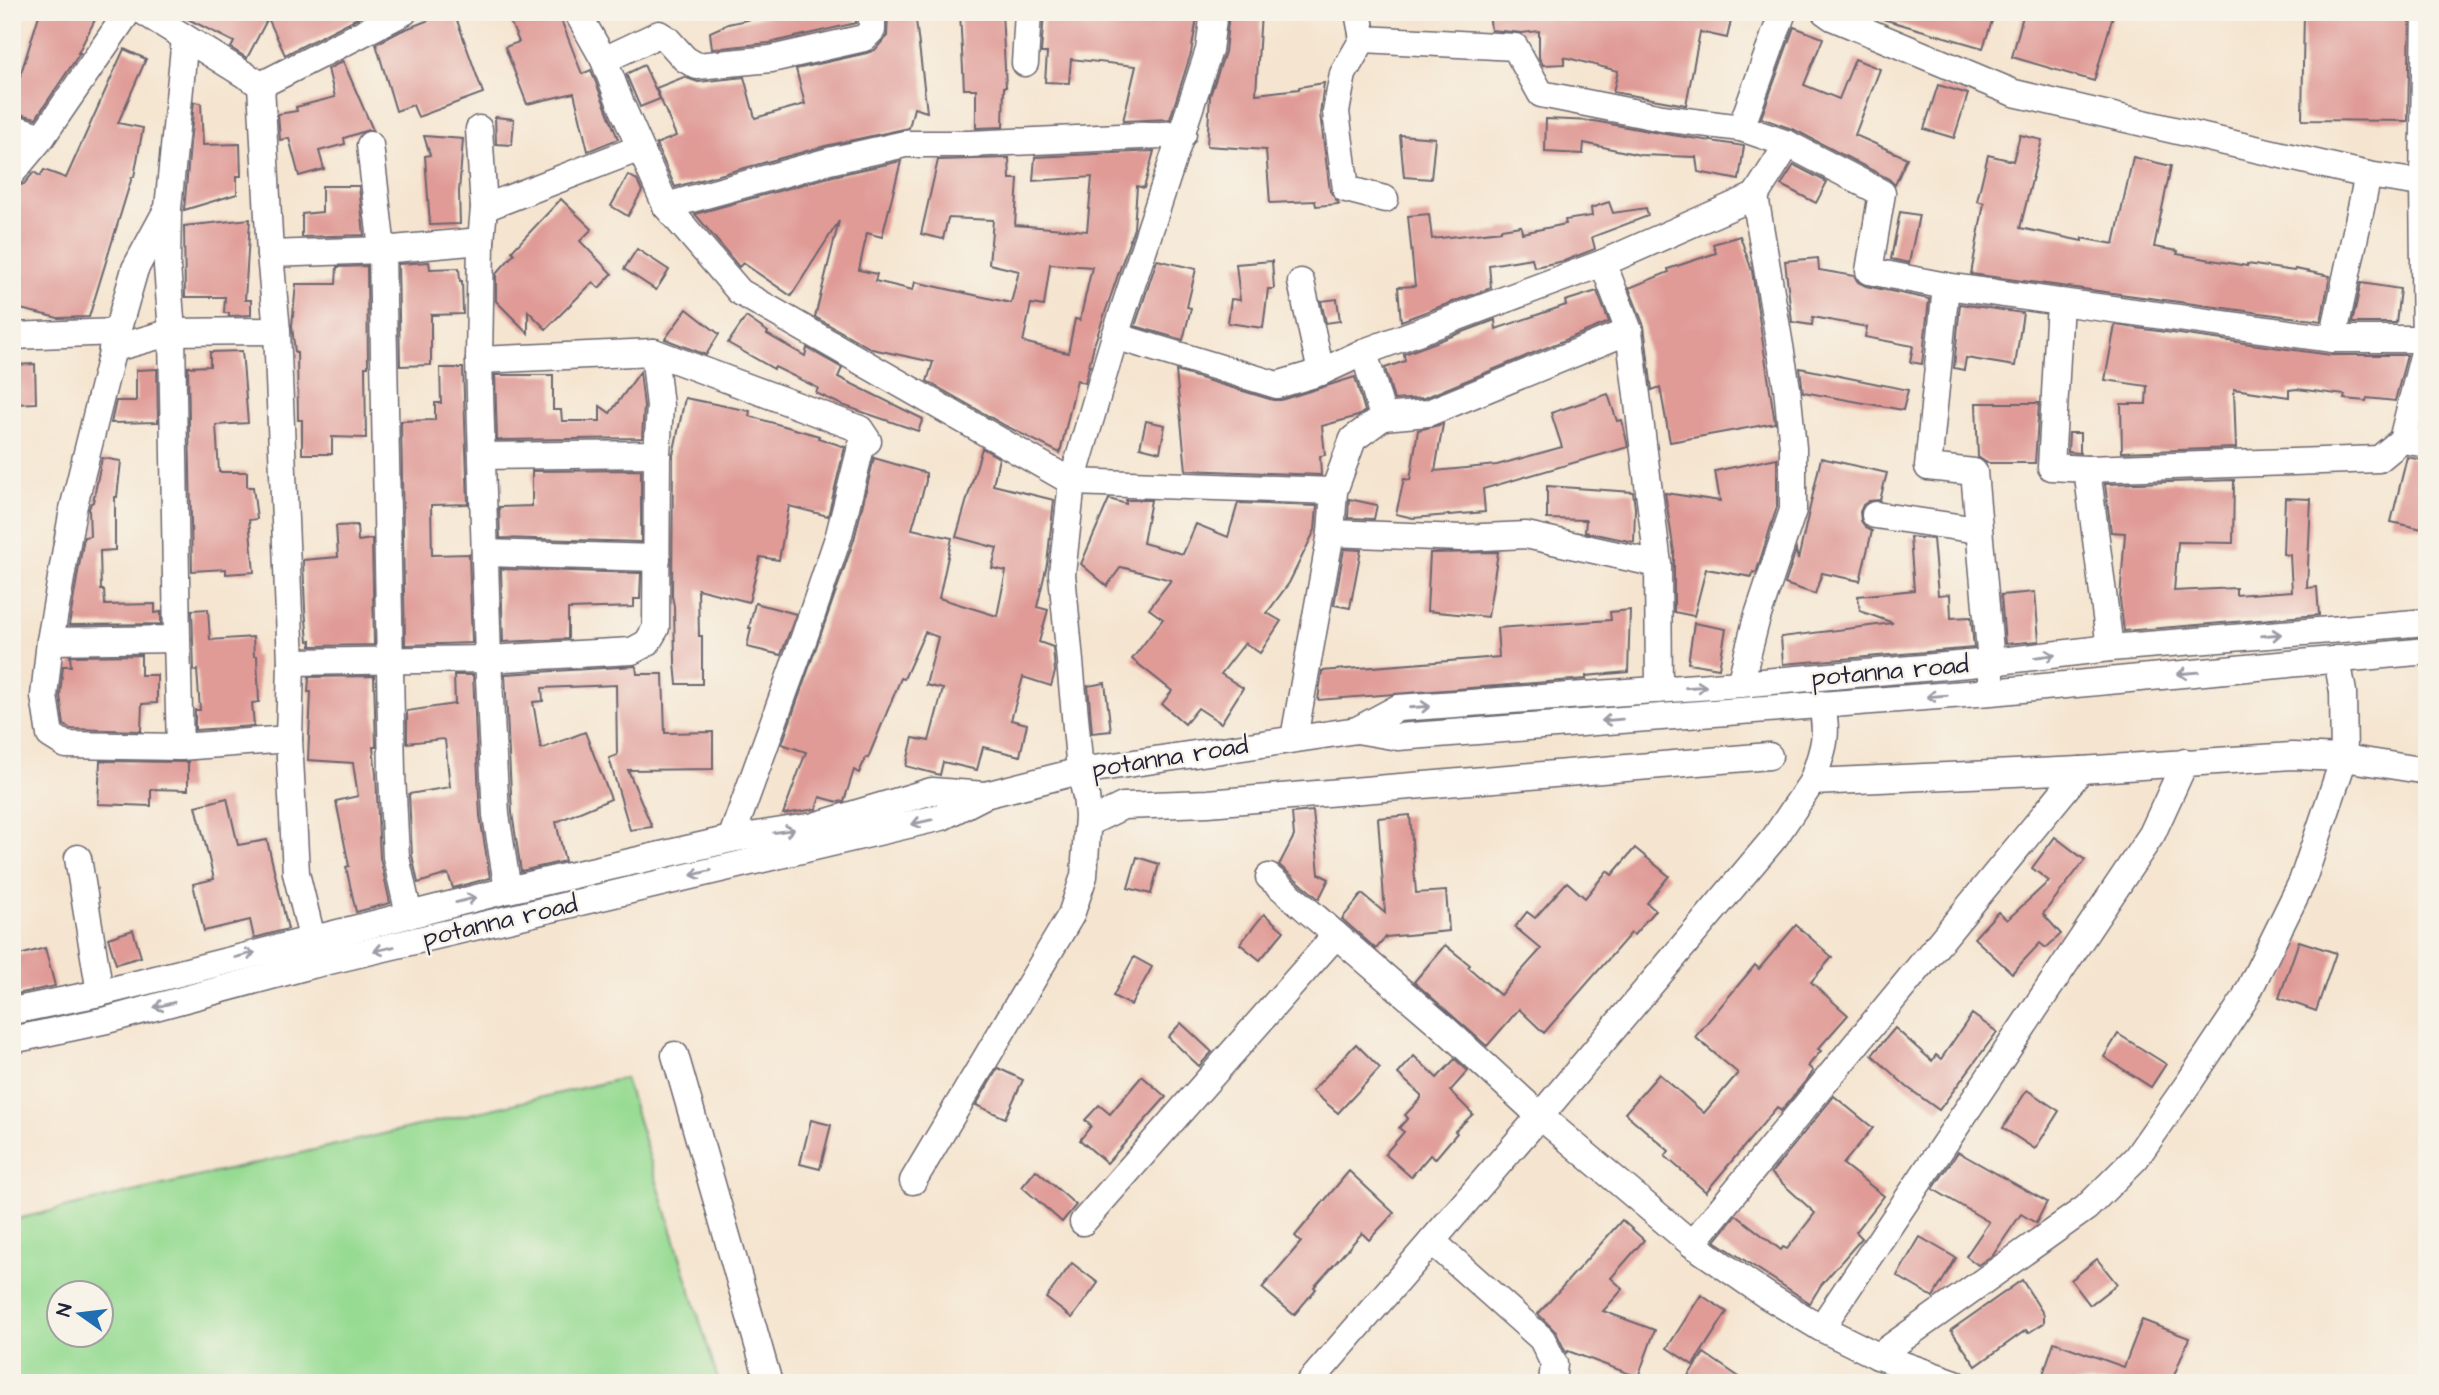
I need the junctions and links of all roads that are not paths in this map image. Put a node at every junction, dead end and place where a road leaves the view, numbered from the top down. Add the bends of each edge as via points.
1 (128, 12) edge
2 (144, 12) edge
3 (404, 12) edge
4 (577, 12) edge
5 (872, 12) edge
6 (1028, 12) edge
7 (1214, 12) edge
8 (1358, 12) edge
9 (1783, 12) edge
10 (2426, 12) edge
11 (1830, 14) edge
12 (185, 38) junction
13 (1363, 39) junction
14 (604, 60) junction
15 (1025, 63) dead end
16 (261, 85) junction
17 (12, 127) edge
18 (1741, 128) junction
19 (479, 129) dead end
20 (1183, 134) junction
21 (42, 137) junction
22 (1788, 144) junction
23 (370, 145) dead end
24 (640, 148) junction
25 (12, 173) edge
26 (2368, 175) junction
27 (2425, 184) edge
28 (1755, 196) junction
29 (1385, 199) dead end
30 (666, 206) junction
31 (168, 208) junction
32 (484, 208) junction
33 (481, 241) junction
34 (382, 250) junction
35 (270, 254) junction
36 (1603, 263) junction
37 (1301, 282) dead end
38 (1946, 286) junction
39 (2060, 302) junction
40 (277, 331) junction
41 (1629, 331) junction
42 (172, 332) junction
43 (12, 336) edge
44 (1115, 336) junction
45 (113, 338) junction
46 (2333, 339) junction
47 (2425, 339) junction
48 (654, 352) junction
49 (1364, 352) junction
50 (479, 359) junction
51 (1321, 372) junction
52 (1383, 417) junction
53 (2414, 442) edge
54 (657, 454) junction
55 (482, 456) junction
56 (2087, 469) junction
57 (1072, 482) junction
58 (1334, 491) junction
59 (1875, 515) dead end
60 (1978, 530) junction
61 (1331, 533) junction
62 (485, 553) junction
63 (657, 558) junction
64 (1658, 564) junction
65 (2427, 622) edge
66 (177, 639) junction
67 (50, 641) junction
68 (2110, 648) junction
69 (2427, 651) edge
70 (488, 659) junction
71 (389, 661) junction
72 (291, 662) junction
73 (1991, 662) junction
74 (2340, 676) junction
75 (1740, 684) junction
76 (1659, 690) junction
77 (1990, 692) junction
78 (1824, 722) junction
79 (1357, 730) junction
80 (1294, 738) junction
81 (289, 739) junction
82 (180, 747) junction
83 (1769, 756) dead end
84 (2344, 758) junction
85 (2185, 762) junction
86 (2081, 770) junction
87 (1080, 771) junction
88 (2427, 771) edge
89 (1812, 782) junction
90 (985, 794) junction
91 (1087, 812) junction
92 (730, 839) junction
93 (78, 858) dead end
94 (1269, 877) dead end
95 (508, 890) junction
96 (409, 915) junction
97 (1336, 935) junction
98 (312, 938) junction
99 (100, 993) junction
100 (12, 1011) edge
101 (12, 1040) edge
102 (675, 1055) dead end
103 (1541, 1116) junction
104 (913, 1181) dead end
105 (1083, 1222) dead end
106 (1432, 1241) junction
107 (1692, 1244) junction
108 (1821, 1328) junction
109 (1878, 1356) junction
110 (769, 1383) edge
111 (1309, 1383) edge
112 (1552, 1383) edge
113 (1955, 1383) edge

1 - 21 street
2 - 12 street
3 - 16 street
4 - 14 street
5 - 14 street via 872,30 864,38 771,59 697,66 659,34
6 - 15 street
7 - 20 street via 1209,50
8 - 13 street
9 - 18 street
10 - 27 street
11 - 26 street via 2014,93
12 - 16 street
12 - 31 street
13 - 18 street via 1516,47 1541,94
13 - 29 street via 1343,74 1336,112 1346,189
14 - 24 street
16 - 35 street
17 - 21 street
18 - 22 street
19 - 32 street
20 - 30 street via 905,144
20 - 44 street
21 - 25 street
22 - 28 street
22 - 38 street via 1882,193 1869,271
23 - 34 street
24 - 30 street
24 - 32 street
26 - 27 street
26 - 46 street
27 - 47 street
28 - 36 street
28 - 75 street via 1787,388 1793,510
30 - 57 street via 740,292
31 - 42 street
31 - 45 street via 135,269
32 - 33 street
33 - 34 street
33 - 50 street
34 - 35 street
34 - 71 street
35 - 40 street
36 - 41 street
36 - 49 street
37 - 51 street
38 - 39 street
38 - 60 street via 1928,467 1974,472
39 - 46 street
39 - 56 street via 2051,467
40 - 42 street
40 - 72 street
41 - 52 street via 1428,413
41 - 64 street
42 - 45 street
42 - 66 street
43 - 45 street via 84,333
44 - 51 street via 1278,385
44 - 57 street
45 - 67 street via 73,509
46 - 47 street
47 - 53 street
48 - 50 street
48 - 54 street via 660,406
48 - 92 street via 860,429 868,441 860,447 839,535
49 - 51 street
49 - 52 street
50 - 55 street
52 - 58 street via 1353,439
53 - 56 street via 2379,459
54 - 55 street
54 - 63 street
55 - 62 street
56 - 68 street
57 - 58 street
57 - 87 street via 1062,574
58 - 61 street
59 - 60 street
60 - 73 street
61 - 64 street via 1462,538 1526,535
61 - 80 street
62 - 63 street
62 - 70 street
63 - 70 street via 656,628 647,643 632,651
64 - 76 street
68 -> 65 street, potanna road
66 - 67 street
66 - 82 street
67 - 82 street via 44,696 50,735 66,745
73 -> 68 street, potanna road
69 - 74 street, potanna road
70 - 71 street
70 - 95 street via 496,815
71 - 72 street
71 - 96 street via 396,857
72 - 81 street
73 - 75 street, potanna road
73 - 77 street
74 -> 77 street, potanna road
74 - 84 street
76 -> 75 street, potanna road
79 -> 76 street, potanna road via 1398,708
77 -> 78 street, potanna road
78 -> 79 street, potanna road via 1398,737
78 - 89 street
79 - 80 street, potanna road
80 - 87 street, potanna road
81 - 82 street
81 - 98 street via 296,873
83 - 91 street
84 - 85 street
84 - 88 street
84 - 109 street via 2302,883 2244,999 2136,1158 2086,1208
85 - 86 street
85 - 108 street via 2152,834
86 - 89 street
86 - 107 street
87 - 90 street, potanna road
87 - 91 street
89 - 103 street via 1775,837
92 -> 90 street, potanna road via 814,826 932,791
90 -> 101 street, potanna road via 942,817
91 - 104 street via 1084,876 1071,915
92 - 95 street, potanna road
93 - 99 street
94 - 97 street
96 -> 95 street, potanna road
96 - 98 street, potanna road
97 - 103 street
97 - 105 street
99 -> 98 street, potanna road
99 - 100 street, potanna road
102 - 110 street
103 - 106 street
103 - 107 street
106 - 111 street
106 - 112 street via 1542,1339 1554,1364
107 - 108 street
108 - 109 street
109 - 113 street

